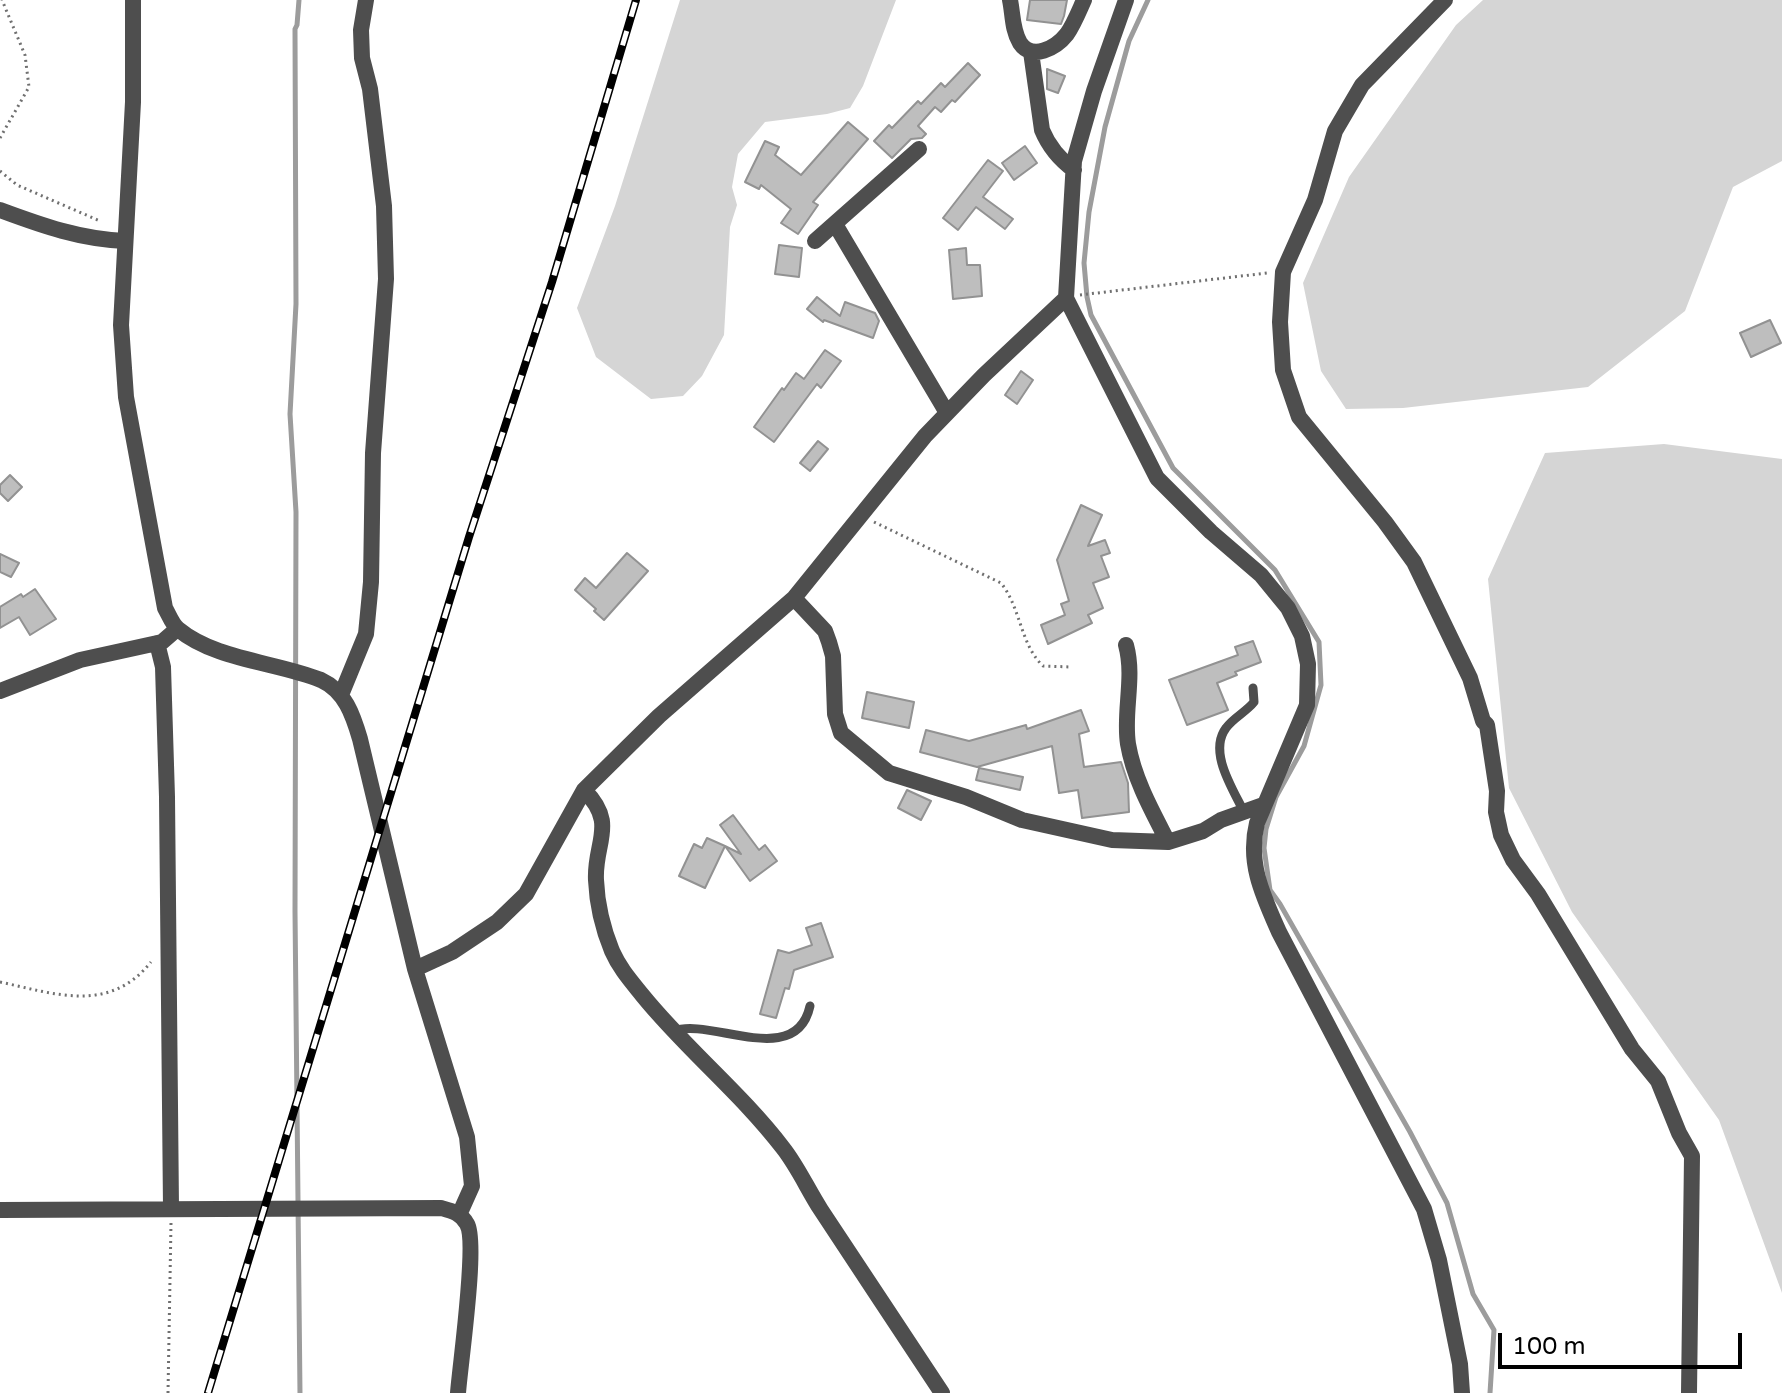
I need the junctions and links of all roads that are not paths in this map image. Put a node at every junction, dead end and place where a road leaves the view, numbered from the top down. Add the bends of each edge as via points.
1 (133, 0) edge
2 (366, 0) edge
3 (1010, 0) edge
4 (1084, 0) edge
5 (1126, 0) edge
6 (1445, 0) edge
7 (1031, 52) junction
8 (919, 149) dead end
9 (1074, 170) junction
10 (0, 210) edge
11 (835, 224) junction
12 (126, 236) junction
13 (815, 241) dead end
14 (1066, 298) junction
15 (947, 413) junction
16 (794, 598) junction
17 (177, 629) junction
18 (157, 643) junction
19 (1126, 645) dead end
20 (1253, 688) dead end
21 (0, 691) edge
22 (341, 695) junction
23 (584, 790) junction
24 (1263, 805) junction
25 (1244, 812) junction
26 (1168, 842) junction
27 (415, 969) junction
28 (810, 1006) dead end
29 (674, 1031) junction
30 (171, 1208) junction
31 (0, 1210) edge
32 (459, 1215) junction
33 (458, 1393) edge
34 (942, 1393) edge
35 (1462, 1393) edge
36 (1689, 1393) edge

1 - 12 street
2 - 22 street via 362,58 384,206 386,279 366,634
3 - 7 street via 1019,41
4 - 7 street via 1066,36
5 - 9 street
6 - 36 street via 1362,85 1335,131 1315,200 1283,272 1283,370 1299,417 1414,562 1487,725 1501,835 1632,1049 1658,1081 1692,1156
7 - 9 street via 1046,141
8 - 11 street
9 - 14 street
10 - 12 street via 93,239
11 - 13 street
11 - 15 street
12 - 17 street via 121,325 126,397 165,608
14 - 15 street
14 - 24 street via 1157,478 1261,575 1288,608 1302,636 1307,705
15 - 16 street
16 - 23 street via 659,716
16 - 26 street via 829,642 841,733 889,773 1022,820 1112,840
17 - 18 street
17 - 22 street via 226,652 308,675
18 - 21 street via 62,665
18 - 30 street via 163,667
19 - 26 street via 1128,743 1146,800
20 - 25 lane via 1254,702 1225,729 1219,743
22 - 27 street via 360,739
23 - 27 street via 526,894 497,922
23 - 29 street via 598,804 601,819 598,900 612,949 621,969
24 - 25 street
24 - 35 street via 1253,840 1259,888 1424,1209 1439,1260
25 - 26 street
27 - 32 street via 472,1164 472,1186
28 - 29 lane via 798,1029 780,1036
29 - 34 street via 785,1150
30 - 31 street
30 - 32 street via 441,1208
32 - 33 street via 470,1231 470,1252

